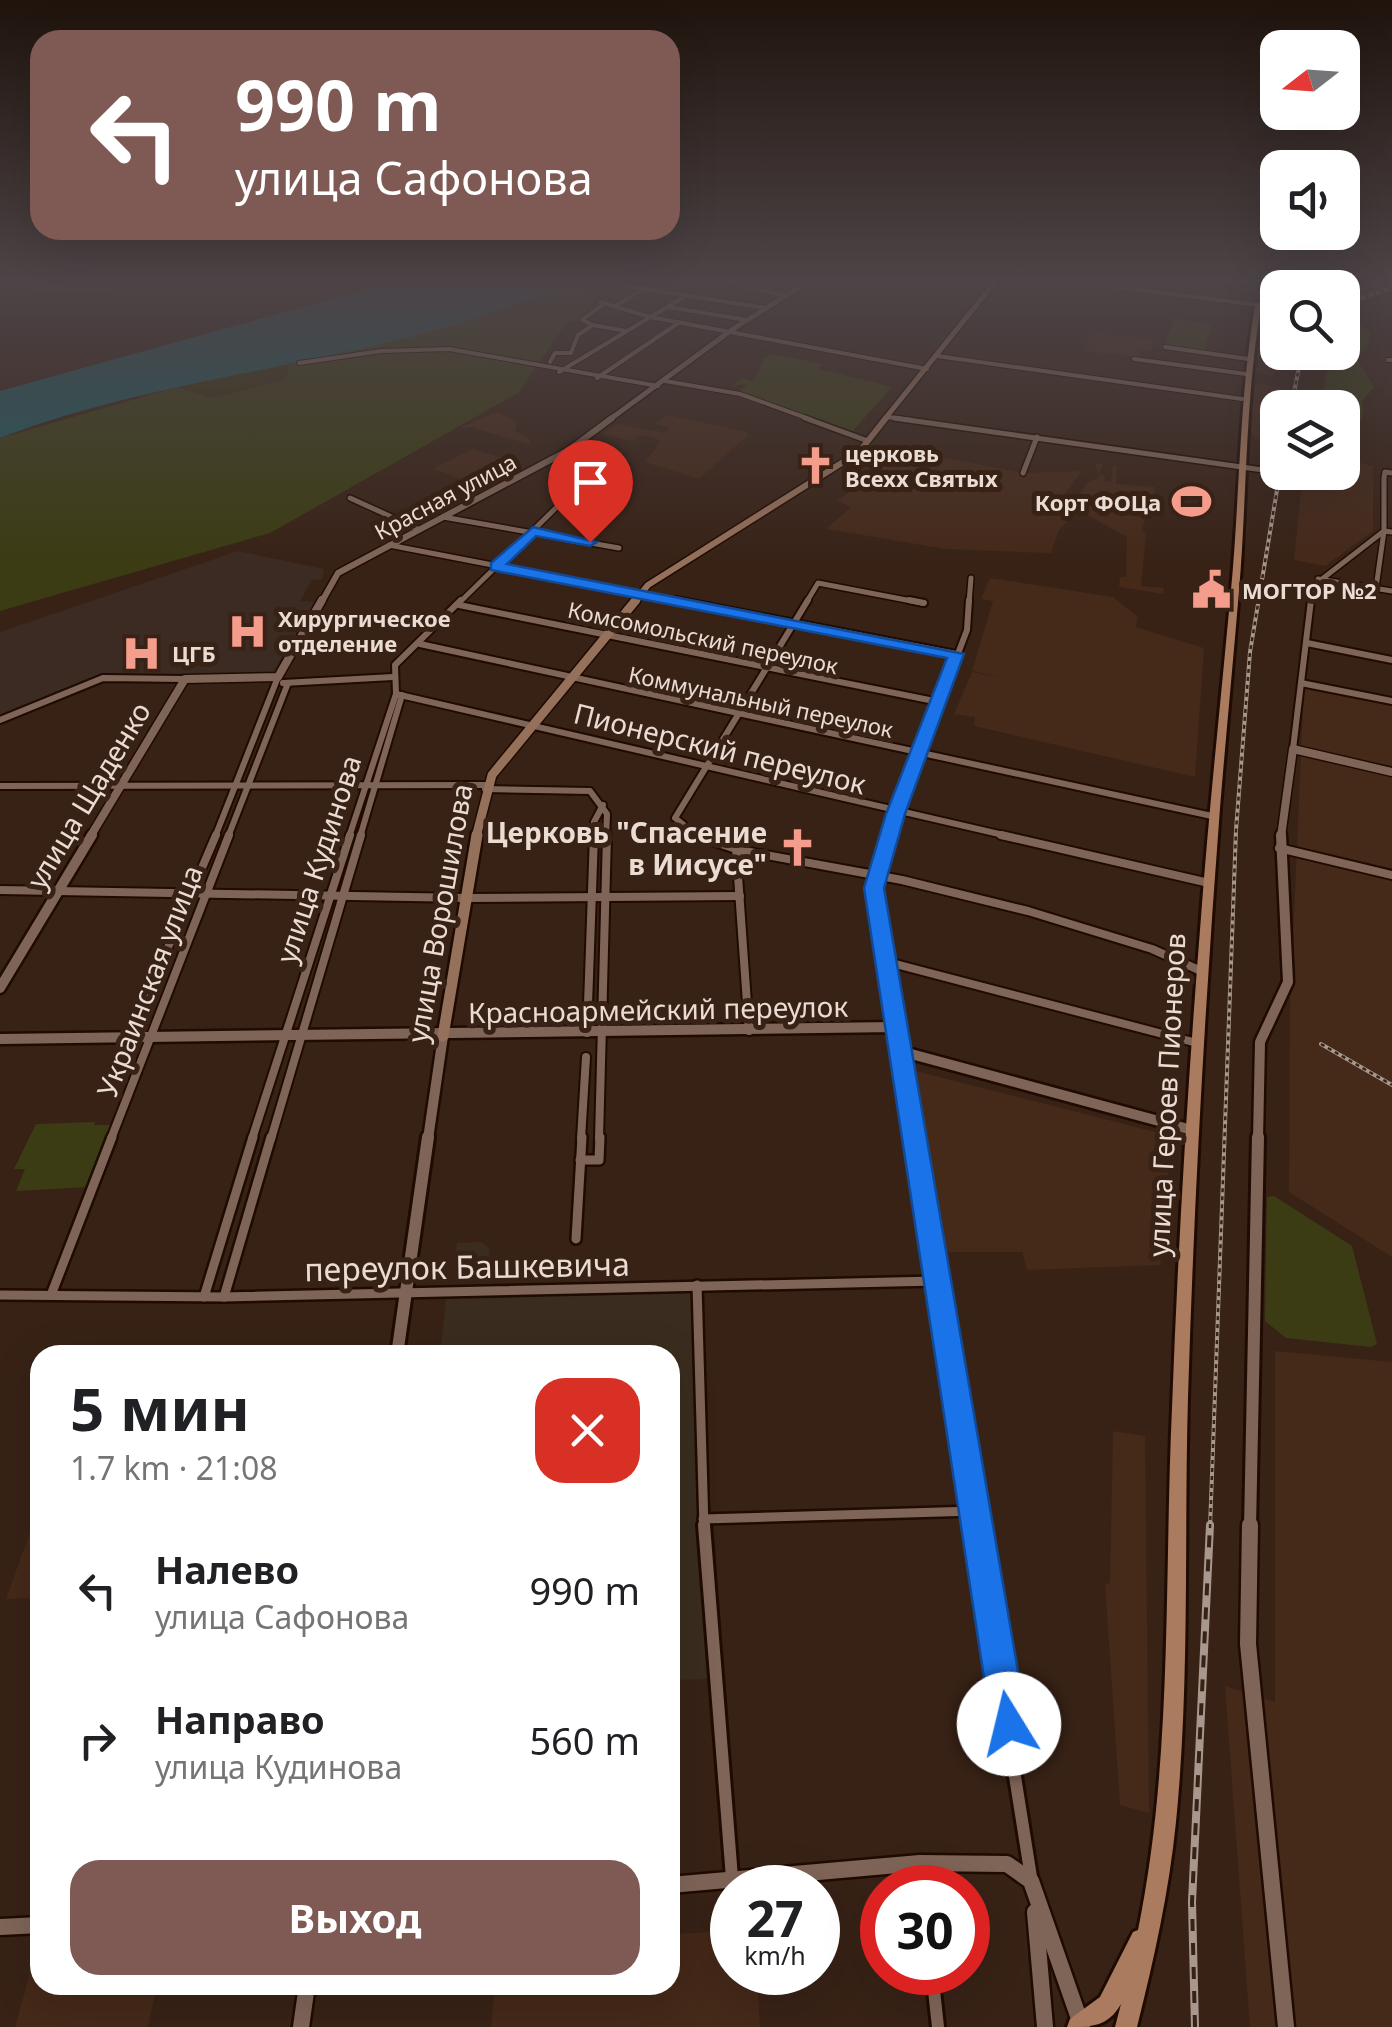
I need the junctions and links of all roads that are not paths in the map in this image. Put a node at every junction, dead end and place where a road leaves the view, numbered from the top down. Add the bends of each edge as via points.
1 (563, 373) edge
2 (605, 373) edge
3 (675, 373) edge
4 (925, 373) edge
5 (1055, 373) edge
6 (1235, 373) edge
7 (1246, 374) joint
8 (597, 378) junction
9 (661, 383) junction
10 (1242, 399) junction
11 (888, 416) junction
12 (1036, 438) junction
13 (868, 441) junction
14 (1240, 465) junction
15 (1260, 469) edge
16 (1389, 472) edge
17 (1023, 473) dead end
18 (568, 496) dead end
19 (350, 498) dead end
20 (444, 517) junction
21 (418, 530) junction
22 (533, 531) junction
23 (1384, 531) junction
24 (1392, 532) edge
25 (389, 545) junction
26 (619, 548) dead end
27 (496, 566) junction
28 (971, 578) dead end
29 (1318, 579) junction
30 (1376, 588) junction
31 (1392, 591) edge
32 (638, 595) junction
33 (924, 603) dead end
34 (459, 605) junction
35 (792, 624) junction
36 (605, 635) junction
37 (1307, 643) junction
38 (420, 644) junction
39 (956, 654) junction
40 (1392, 660) edge
41 (766, 668) junction
42 (393, 677) junction
43 (570, 678) junction
44 (185, 679) junction
45 (282, 681) junction
46 (1301, 683) junction
47 (399, 695) junction
48 (1392, 701) edge
49 (939, 702) junction
50 (736, 714) junction
51 (0, 720) edge
52 (531, 726) junction
53 (1293, 749) junction
54 (920, 753) junction
55 (705, 764) junction
56 (1392, 772) edge
57 (120, 783) junction
58 (243, 784) junction
59 (0, 786) edge
60 (372, 786) junction
61 (486, 787) junction
62 (603, 805) junction
63 (896, 814) junction
64 (1212, 816) junction
65 (736, 848) junction
66 (1280, 848) junction
67 (877, 874) junction
68 (1392, 875) edge
69 (1209, 883) junction
70 (0, 890) edge
71 (56, 891) junction
72 (192, 892) junction
73 (206, 892) junction
74 (329, 896) junction
75 (343, 896) junction
76 (590, 896) junction
77 (606, 896) junction
78 (740, 896) junction
79 (466, 898) junction
80 (884, 961) junction
81 (1201, 971) junction
82 (0, 988) edge
83 (896, 1027) junction
84 (749, 1030) junction
85 (587, 1034) junction
86 (604, 1034) junction
87 (130, 1036) junction
88 (152, 1036) junction
89 (444, 1036) junction
90 (283, 1037) junction
91 (300, 1037) junction
92 (0, 1039) edge
93 (1197, 1043) junction
94 (900, 1051) junction
95 (586, 1057) dead end
96 (1192, 1130) junction
97 (580, 1160) junction
98 (576, 1239) dead end
99 (936, 1281) junction
100 (697, 1285) junction
101 (408, 1292) junction
102 (0, 1295) edge
103 (51, 1295) junction
104 (204, 1297) junction
105 (224, 1298) junction
106 (399, 1345) edge
107 (975, 1511) junction
108 (703, 1519) junction
109 (920, 1863) joint
110 (732, 1865) edge
111 (840, 1872) edge
112 (1032, 1881) junction
113 (710, 1884) edge
114 (680, 1885) edge
115 (1153, 1915) junction
116 (30, 1925) edge
117 (0, 1927) edge
118 (306, 1995) edge
119 (935, 1995) edge
120 (1080, 2026) edge
121 (301, 2027) edge
122 (938, 2027) edge
123 (1045, 2027) edge
124 (1126, 2027) edge
125 (1286, 2027) edge

1 - 8 street
2 - 8 street
3 - 9 street, Красная улица
4 - 11 main road, улица Ворошилова
5 - 10 street
6 - 7 street
7 - 10 main road, улица Героев Пионеров
8 - 9 street
9 - 13 street via 740,394
9 - 20 street, Красная улица via 568,450
10 - 14 main road, улица Героев Пионеров
11 - 12 street
11 - 13 main road, улица Ворошилова
11 - 14 street
12 - 14 street
12 - 17 street
13 - 32 main road, улица Ворошилова
14 - 15 street
14 - 64 main road, улица Героев Пионеров
16 - 23 street
18 - 22 street
19 - 21 street
20 - 21 street, Красная улица
20 - 22 street
21 - 25 street, Красная улица
22 - 26 street
22 - 27 street
23 - 24 street
23 - 29 street
23 - 30 street
25 - 27 street
25 - 45 street, Красная улица via 332,578
27 - 32 street
27 - 34 street
28 - 39 street via 967,630
29 - 30 street
29 - 37 street
30 - 31 street
32 - 35 street
32 - 36 main road, улица Ворошилова
33 - 35 street via 818,583
34 - 36 street, Комсомольский переулок
34 - 38 street
35 - 39 street
35 - 41 street
36 - 41 street, Комсомольский переулок
36 - 43 main road, улица Ворошилова
37 - 40 street
37 - 46 street
38 - 42 street via 396,664
38 - 43 street, Коммунальный переулок
39 - 49 street
41 - 49 street, Комсомольский переулок
41 - 50 street
42 - 45 street
42 - 47 street, улица Кудинова
43 - 50 street, Коммунальный переулок
43 - 52 main road, улица Ворошилова
44 - 45 street
44 - 51 street via 103,678
44 - 57 street, улица Щаденко
45 - 58 street, Украинская улица
46 - 48 street
46 - 53 street
47 - 52 street, Пионерский переулок
47 - 60 street, улица Кудинова
49 - 54 street
50 - 54 street, Коммунальный переулок
50 - 55 street
52 - 55 street, Пионерский переулок
52 - 61 main road, улица Ворошилова
53 - 56 street
53 - 66 street
54 - 63 street
54 - 64 street, Коммунальный переулок
55 - 63 street, Пионерский переулок
55 - 65 street via 676,818 688,834
57 - 58 street
57 - 59 street
57 - 71 street, улица Щаденко
58 - 60 street
58 - 72 street, Украинская улица
58 - 73 street, Украинская улица
60 - 61 street
60 - 74 street, улица Кудинова
60 - 75 street, улица Кудинова
61 - 62 street via 590,791
61 - 79 main road, улица Ворошилова
62 - 76 street via 594,822
62 - 77 street
63 - 67 street
63 - 69 street, Пионерский переулок
64 - 69 main road, улица Героев Пионеров
65 - 67 street
65 - 78 street
66 - 68 street
66 - 125 street via 1288,982 1260,1042 1248,1644
67 - 80 street
67 - 81 street via 1152,948
69 - 81 main road, улица Героев Пионеров
70 - 71 street
71 - 72 street
71 - 82 street, улица Щаденко
72 - 73 street
72 - 87 street, Украинская улица
73 - 74 street
73 - 88 street, Украинская улица
74 - 75 street
74 - 90 street, улица Кудинова
75 - 79 street
75 - 91 street, улица Кудинова
76 - 77 street
76 - 79 street
76 - 85 street
77 - 78 street
77 - 86 street
78 - 84 street
79 - 89 main road, улица Ворошилова
80 - 83 street
80 - 93 street
81 - 93 main road, улица Героев Пионеров
83 - 84 street, Красноармейский переулок
83 - 94 street
84 - 86 street, Красноармейский переулок
85 - 86 street, Красноармейский переулок
85 - 89 street, Красноармейский переулок
86 - 97 street via 599,1160
87 - 88 street, Красноармейский переулок
87 - 92 street, Красноармейский переулок
88 - 90 street, Красноармейский переулок
88 - 103 street, Украинская улица
89 - 91 street, Красноармейский переулок
89 - 101 street, улица Ворошилова
90 - 91 street, Красноармейский переулок
90 - 104 street, улица Кудинова
91 - 105 street, улица Кудинова
93 - 96 main road, улица Героев Пионеров
94 - 96 street
94 - 99 street
95 - 97 street
96 - 115 main road, улица Героев Пионеров via 1174,1697
97 - 98 street
99 - 100 street, переулок Башкевича
99 - 107 street
100 - 101 street, переулок Башкевича
100 - 108 street
101 - 105 street, переулок Башкевича
101 - 106 street, улица Ворошилова
102 - 103 street, переулок Башкевича
103 - 104 street, переулок Башкевича
104 - 105 street, переулок Башкевича
107 - 108 street
107 - 112 street
108 - 110 street
109 - 111 street
109 - 112 street via 1007,1864
112 - 120 street
112 - 123 street
113 - 114 street
115 - 120 main road, улица Героев Пионеров via 1108,2004
115 - 124 main road, улица Героев Пионеров
116 - 117 street
118 - 121 street
119 - 122 street

